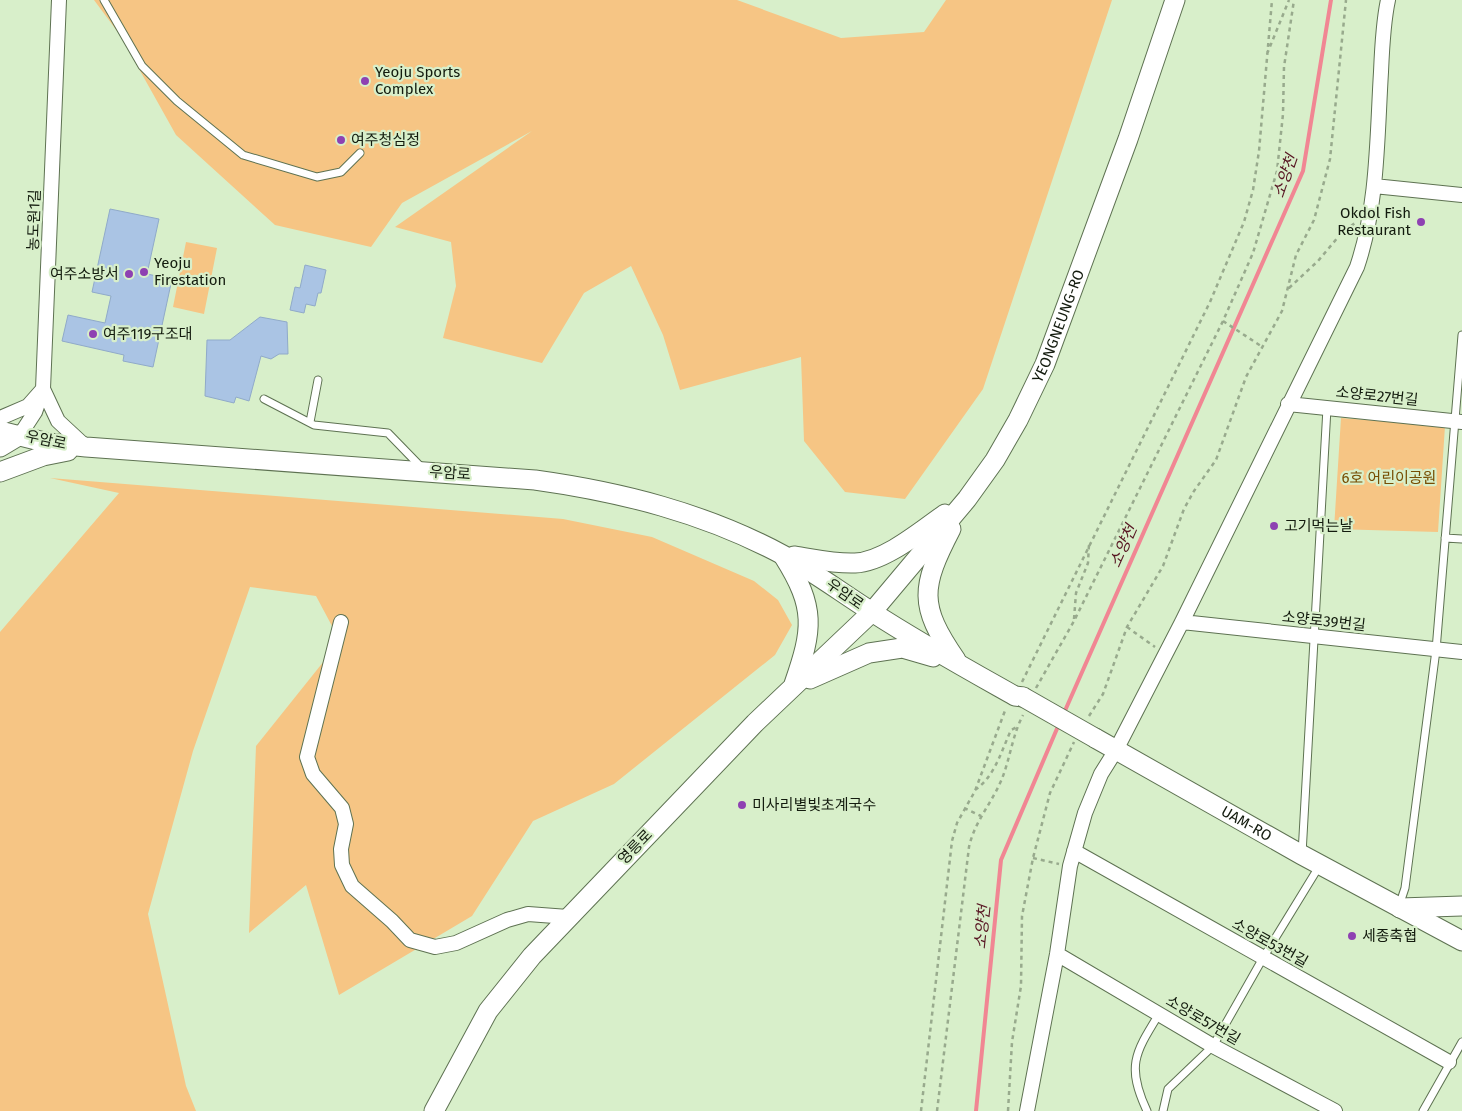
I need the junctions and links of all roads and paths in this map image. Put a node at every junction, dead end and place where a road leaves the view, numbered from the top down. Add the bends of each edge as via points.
1 (60, 0) edge
2 (104, 0) edge
3 (1175, 0) edge
4 (1272, 0) edge
5 (1289, 0) edge
6 (1294, 0) edge
7 (1346, 0) edge
8 (1388, 0) edge
9 (1266, 56) junction
10 (360, 153) dead end
11 (1374, 186) junction
12 (1462, 195) edge
13 (1369, 217) junction
14 (1289, 288) junction
15 (1223, 321) junction
16 (1462, 335) edge
17 (1262, 346) junction
18 (318, 380) dead end
19 (43, 389) junction
20 (264, 399) dead end
21 (1288, 404) junction
22 (1326, 407) junction
23 (0, 418) edge
24 (1458, 421) edge
25 (310, 422) junction
26 (0, 431) edge
27 (20, 435) junction
28 (0, 447) edge
29 (86, 447) junction
30 (0, 472) edge
31 (426, 472) junction
32 (967, 499) junction
33 (1445, 538) junction
34 (1462, 539) edge
35 (1090, 542) junction
36 (782, 554) junction
37 (872, 612) junction
38 (1074, 621) junction
39 (340, 622) dead end
40 (1182, 622) junction
41 (1127, 627) junction
42 (1315, 636) junction
43 (1436, 650) junction
44 (1462, 652) edge
45 (1166, 654) junction
46 (959, 665) junction
47 (793, 688) junction
48 (1024, 700) junction
49 (1088, 718) dead end
50 (1017, 727) junction
51 (1087, 736) junction
52 (1116, 750) junction
53 (975, 790) junction
54 (964, 808) junction
55 (981, 816) junction
56 (1074, 851) junction
57 (1302, 856) junction
58 (1033, 858) junction
59 (1320, 865) junction
60 (1070, 866) junction
61 (1462, 906) edge
62 (1399, 908) junction
63 (568, 917) junction
64 (1462, 941) edge
65 (1057, 954) junction
66 (1263, 958) junction
67 (1158, 1014) junction
68 (1462, 1042) edge
69 (1213, 1046) junction
70 (1449, 1062) junction
71 (434, 1111) edge
72 (921, 1111) edge
73 (937, 1111) edge
74 (1008, 1111) edge
75 (1027, 1111) edge
76 (1147, 1111) edge
77 (1163, 1111) edge
78 (1335, 1111) edge
79 (1424, 1111) edge

1 - 19 street, 농도원1길
2 - 10 lane via 142,66 177,101 243,155 317,177 341,172
3 - 32 main road, YEONGNEUNG-RO via 1045,364 1018,420
4 - 9 path
5 - 9 path
6 - 15 path via 1284,67 1283,114 1276,172 1253,253
7 - 14 path via 1330,159 1314,220 1296,256
8 - 11 street
9 - 35 path via 1259,151 1244,222 1210,302
11 - 12 street
11 - 13 street
13 - 14 path via 1352,224
13 - 21 street via 1357,267
14 - 17 path via 1282,311
15 - 17 path
15 - 38 path
16 - 24 lane
17 - 41 path via 1246,377 1216,460 1194,491 1162,566
18 - 25 lane
19 - 23 street via 28,406
19 - 27 street, 농도원1길 via 35,412
19 - 29 street via 58,420
20 - 25 lane
21 - 22 street, 소양로27번길
21 - 40 street
22 - 24 street, 소양로27번길
22 - 42 lane
24 - 33 lane
25 - 31 lane via 388,432
26 - 27 main road, 우암로
27 - 28 main road
27 - 29 main road, 우암로 via 48,444
29 - 30 main road via 43,456
29 - 31 main road, 우암로
31 - 36 main road, 우암로 via 535,480 639,498 744,536
32 - 36 main road via 878,557 857,563
32 - 37 main road, YEONGNEUNG-RO
32 - 46 main road via 940,551 928,585 928,608 936,632
33 - 34 lane
33 - 43 lane
35 - 38 path via 1088,563 1076,593
35 - 48 path
36 - 37 main road, 우암로
36 - 47 main road via 798,579 809,621 807,648
37 - 46 main road
37 - 47 main road, 영릉로
38 - 48 path
39 - 63 street via 307,757 313,774 342,808 346,824 341,849 342,865 352,886 410,940 435,947 456,943 528,914
40 - 42 street, 소양로39번길
40 - 45 street
41 - 45 path
41 - 49 path via 1103,694
42 - 43 street, 소양로39번길
42 - 57 lane
43 - 44 street, 소양로39번길
43 - 62 lane via 1405,888
45 - 52 street
46 - 47 main road via 902,648 860,656
46 - 48 main road
47 - 63 main road, 영릉로 via 755,723
48 - 50 path
48 - 51 main road, UAM-RO, bridge
48 - 53 path via 1002,714
50 - 53 path via 1011,730 992,774
50 - 55 path via 1000,781
51 - 52 main road, UAM-RO
51 - 58 path via 1064,759 1050,792
52 - 56 street via 1101,774
52 - 57 main road, UAM-RO
53 - 54 path
54 - 55 path
54 - 72 path via 952,841
55 - 73 path via 969,847
56 - 60 street
56 - 66 street, 소양로53번길
57 - 59 main road, UAM-RO
58 - 60 path
58 - 74 path via 1022,916 1021,986 1012,1042
59 - 62 main road, UAM-RO
59 - 66 lane
60 - 65 street
61 - 62 main road
62 - 64 main road, UAM-RO
63 - 71 main road, 영릉로 via 488,1011
65 - 67 street, 소양로57번길
65 - 75 street
66 - 69 lane
66 - 70 street, 소양로53번길
67 - 69 street, 소양로57번길
67 - 76 lane via 1138,1049 1134,1066
68 - 70 lane
69 - 77 lane via 1168,1089
69 - 78 street, 소양로57번길
70 - 79 lane

